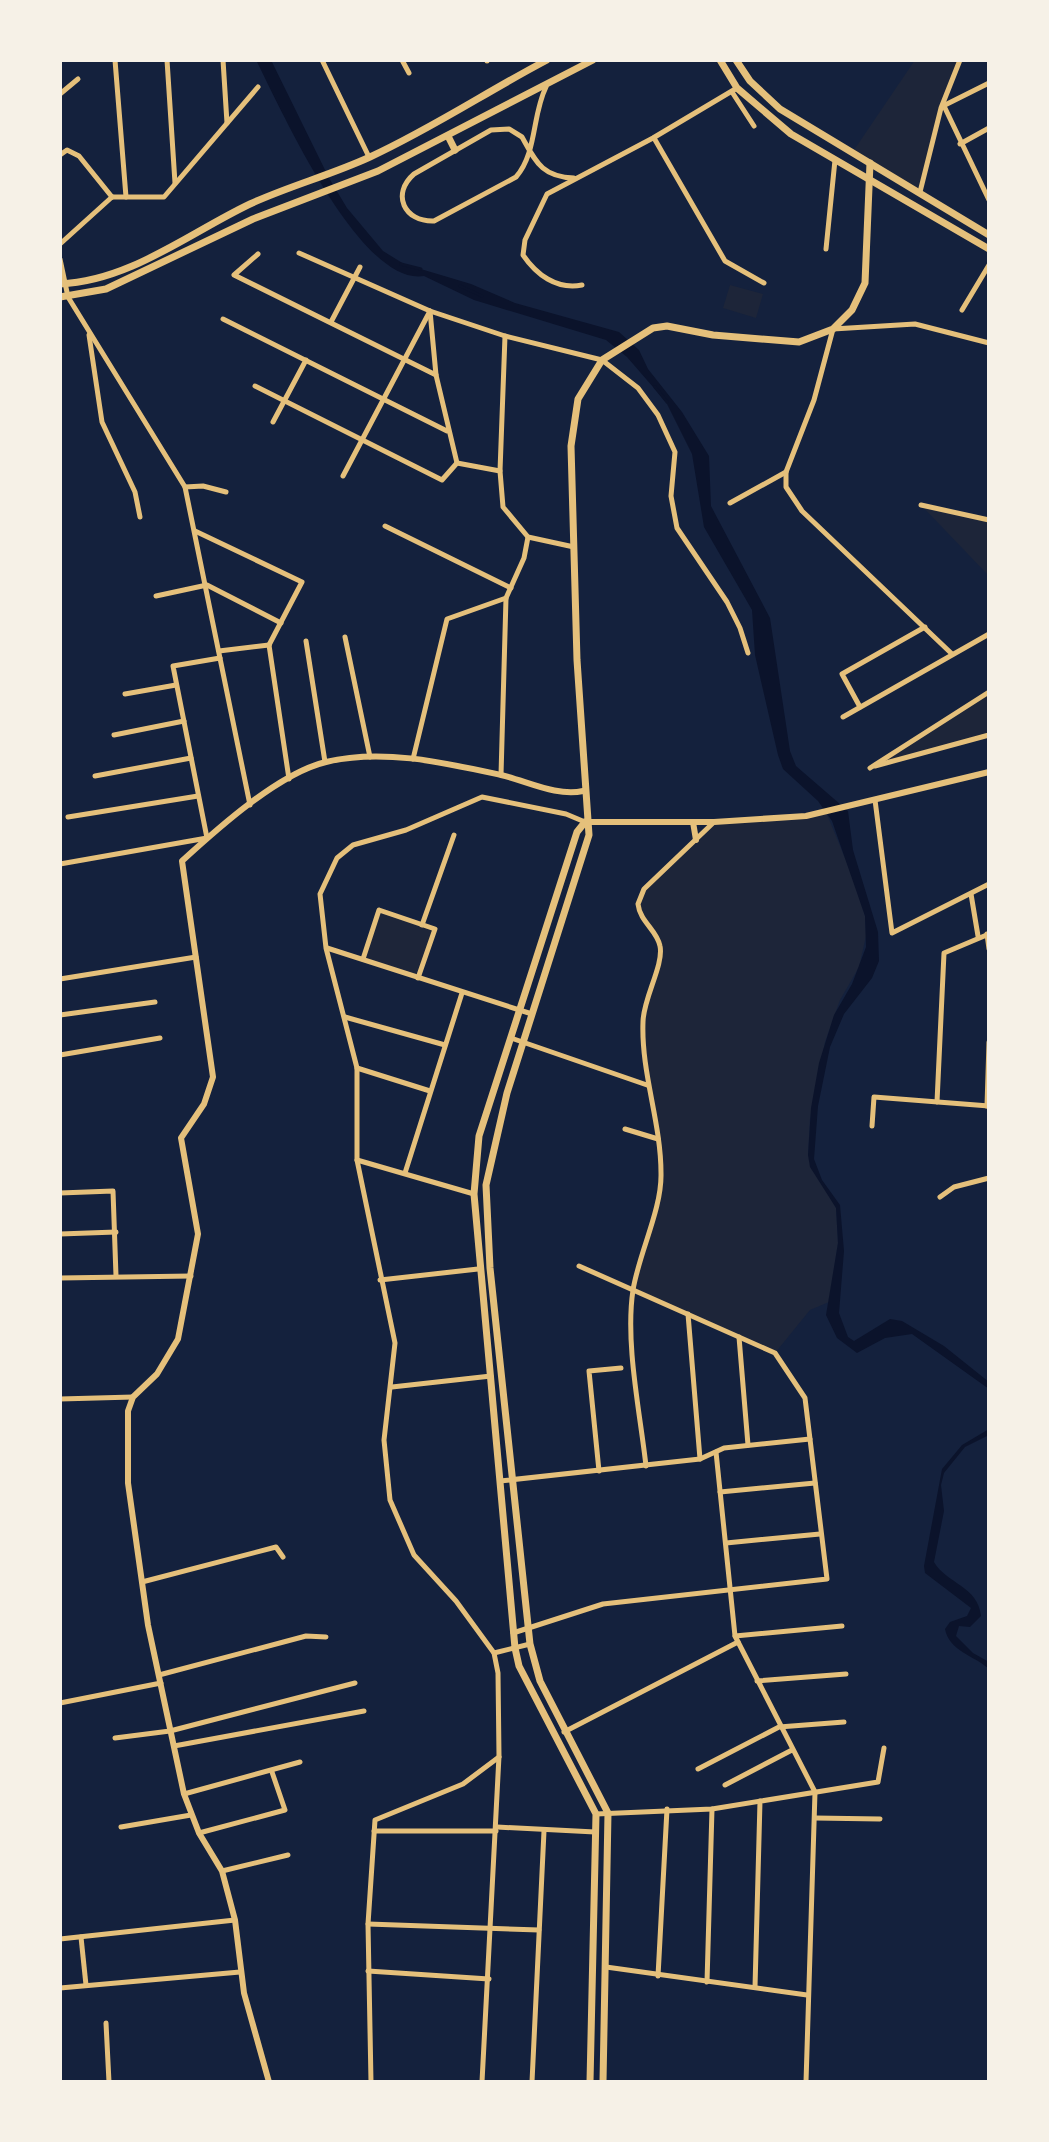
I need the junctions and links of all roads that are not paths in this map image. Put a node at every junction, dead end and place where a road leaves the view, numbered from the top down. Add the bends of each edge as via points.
1 (115, 60) edge
2 (167, 60) edge
3 (223, 60) edge
4 (322, 60) edge
5 (402, 60) edge
6 (547, 60) edge
7 (593, 60) edge
8 (720, 60) edge
9 (736, 60) edge
10 (960, 60) edge
11 (409, 73) dead end
12 (78, 79) dead end
13 (989, 83) edge
14 (258, 87) dead end
15 (546, 87) junction
16 (734, 90) junction
17 (60, 94) edge
18 (942, 107) junction
19 (227, 124) junction
20 (754, 126) dead end
21 (989, 128) edge
22 (448, 136) junction
23 (653, 138) junction
24 (833, 142) junction
25 (960, 144) junction
26 (455, 150) junction
27 (529, 154) junction
28 (60, 155) edge
29 (826, 155) junction
30 (369, 157) junction
31 (835, 160) junction
32 (870, 163) junction
33 (574, 178) junction
34 (869, 181) junction
35 (175, 184) junction
36 (920, 192) junction
37 (112, 197) junction
38 (126, 197) junction
39 (989, 200) edge
40 (989, 235) edge
41 (60, 244) edge
42 (826, 249) dead end
43 (987, 249) edge
44 (299, 253) dead end
45 (258, 254) dead end
46 (60, 259) edge
47 (989, 265) edge
48 (360, 267) dead end
49 (353, 280) junction
50 (764, 283) dead end
51 (63, 284) edge
52 (582, 285) dead end
53 (64, 297) edge
54 (962, 310) dead end
55 (430, 311) junction
56 (223, 319) dead end
57 (331, 322) junction
58 (833, 329) junction
59 (89, 333) junction
60 (505, 336) junction
61 (989, 343) edge
62 (604, 358) junction
63 (405, 359) junction
64 (306, 360) junction
65 (436, 375) junction
66 (255, 386) dead end
67 (383, 399) junction
68 (284, 401) junction
69 (273, 422) dead end
70 (447, 431) junction
71 (362, 439) junction
72 (457, 463) junction
73 (500, 471) junction
74 (786, 472) junction
75 (343, 476) dead end
76 (185, 487) junction
77 (226, 492) dead end
78 (730, 503) dead end
79 (921, 505) dead end
80 (140, 517) dead end
81 (989, 520) edge
82 (385, 526) dead end
83 (195, 531) junction
84 (528, 537) junction
85 (574, 547) junction
86 (207, 585) junction
87 (511, 588) junction
88 (156, 596) dead end
89 (506, 598) junction
90 (281, 623) junction
91 (925, 627) junction
92 (989, 634) edge
93 (345, 637) dead end
94 (306, 641) dead end
95 (269, 645) junction
96 (748, 653) dead end
97 (952, 654) junction
98 (219, 655) junction
99 (176, 685) junction
100 (989, 692) edge
101 (125, 694) dead end
102 (860, 707) junction
103 (843, 717) dead end
104 (184, 721) junction
105 (114, 735) dead end
106 (989, 735) edge
107 (191, 758) junction
108 (370, 758) junction
109 (413, 759) junction
110 (325, 762) junction
111 (989, 772) edge
112 (501, 775) junction
113 (95, 776) dead end
114 (289, 779) junction
115 (583, 791) junction
116 (198, 796) junction
117 (875, 800) junction
118 (250, 806) junction
119 (68, 817) dead end
120 (585, 822) junction
121 (693, 822) junction
122 (714, 822) junction
123 (454, 835) dead end
124 (207, 838) junction
125 (696, 840) junction
126 (60, 864) edge
127 (989, 884) edge
128 (973, 892) junction
129 (422, 925) junction
130 (988, 934) edge
131 (978, 936) junction
132 (326, 948) junction
133 (989, 949) edge
134 (196, 957) junction
135 (363, 959) junction
136 (418, 978) junction
137 (60, 979) edge
138 (462, 993) junction
139 (155, 1002) dead end
140 (519, 1011) junction
141 (532, 1014) junction
142 (60, 1015) edge
143 (345, 1017) junction
144 (160, 1038) dead end
145 (511, 1038) junction
146 (523, 1042) junction
147 (989, 1042) edge
148 (445, 1045) junction
149 (60, 1055) edge
150 (357, 1068) junction
151 (647, 1085) junction
152 (430, 1091) junction
153 (937, 1102) junction
154 (988, 1106) edge
155 (872, 1126) dead end
156 (625, 1129) dead end
157 (658, 1139) junction
158 (357, 1160) junction
159 (405, 1173) junction
160 (989, 1178) edge
161 (60, 1193) edge
162 (474, 1194) junction
163 (940, 1197) dead end
164 (116, 1232) junction
165 (60, 1234) edge
166 (579, 1266) dead end
167 (478, 1269) junction
168 (116, 1276) junction
169 (191, 1276) junction
170 (60, 1278) edge
171 (380, 1280) junction
172 (633, 1289) junction
173 (688, 1314) junction
174 (739, 1337) junction
175 (621, 1368) dead end
176 (491, 1376) junction
177 (392, 1387) junction
178 (133, 1397) junction
179 (60, 1399) edge
180 (810, 1439) junction
181 (748, 1445) junction
182 (716, 1452) junction
183 (700, 1459) junction
184 (646, 1466) junction
185 (599, 1471) junction
186 (513, 1480) junction
187 (500, 1481) junction
188 (815, 1483) junction
189 (720, 1492) junction
190 (820, 1534) junction
191 (725, 1543) junction
192 (283, 1557) dead end
193 (142, 1582) junction
194 (729, 1589) junction
195 (842, 1626) dead end
196 (527, 1630) junction
197 (512, 1634) junction
198 (326, 1637) dead end
199 (736, 1639) junction
200 (530, 1644) junction
201 (515, 1648) junction
202 (494, 1653) junction
203 (846, 1674) dead end
204 (160, 1679) junction
205 (757, 1681) junction
206 (355, 1683) dead end
207 (60, 1703) edge
208 (364, 1711) dead end
209 (844, 1722) dead end
210 (779, 1727) junction
211 (170, 1731) junction
212 (564, 1732) junction
213 (115, 1738) dead end
214 (174, 1746) junction
215 (884, 1748) dead end
216 (792, 1750) junction
217 (499, 1756) junction
218 (300, 1762) dead end
219 (698, 1769) dead end
220 (272, 1772) junction
221 (725, 1785) dead end
222 (815, 1792) junction
223 (184, 1794) junction
224 (760, 1801) junction
225 (667, 1809) junction
226 (712, 1809) junction
227 (608, 1813) junction
228 (596, 1814) junction
229 (191, 1815) junction
230 (815, 1818) junction
231 (880, 1819) dead end
232 (121, 1827) dead end
233 (496, 1829) junction
234 (374, 1831) junction
235 (544, 1831) junction
236 (599, 1832) junction
237 (199, 1833) junction
238 (288, 1855) dead end
239 (222, 1871) junction
240 (235, 1920) junction
241 (368, 1924) junction
242 (490, 1930) junction
243 (539, 1930) junction
244 (81, 1937) junction
245 (60, 1939) edge
246 (606, 1967) junction
247 (368, 1971) junction
248 (240, 1972) junction
249 (658, 1976) junction
250 (489, 1979) junction
251 (707, 1982) junction
252 (86, 1985) junction
253 (755, 1987) junction
254 (60, 1988) edge
255 (808, 1995) junction
256 (106, 2023) dead end
257 (109, 2082) edge
258 (269, 2082) edge
259 (371, 2082) edge
260 (482, 2082) edge
261 (532, 2082) edge
262 (590, 2082) edge
263 (603, 2082) edge
264 (806, 2082) edge

1 - 38 street
2 - 35 street
3 - 19 street
4 - 30 street
5 - 11 street
6 - 30 main road
7 - 15 main road
8 - 16 main road
9 - 24 main road via 780,109
10 - 18 street
12 - 17 street
13 - 18 street
14 - 19 street
15 - 22 main road
15 - 27 street via 536,107
16 - 20 street
16 - 23 street
16 - 29 main road
18 - 25 street
18 - 36 street
19 - 35 street
21 - 25 street
22 - 26 main road
22 - 53 main road via 139,276
23 - 33 street
23 - 50 street via 725,261
24 - 29 main road
24 - 32 main road
25 - 39 street
26 - 27 street via 501,128 522,137
26 - 27 street via 405,182 401,194 410,216 434,221 500,188 526,166
27 - 33 street via 548,174
28 - 37 street via 67,150 79,156
29 - 31 main road
30 - 51 main road via 302,181 103,278
31 - 34 main road
31 - 42 street
32 - 34 main road
32 - 36 main road
33 - 52 street via 547,194 523,255 537,276
34 - 43 main road
34 - 58 main road via 865,283 852,310
35 - 38 street via 164,197
36 - 40 main road
37 - 38 street
37 - 41 street
44 - 49 street
45 - 57 street via 234,275
46 - 51 street
47 - 54 street
48 - 49 street
49 - 55 street
49 - 57 street
51 - 53 street
53 - 59 street
55 - 60 street
55 - 63 street
55 - 65 street
56 - 64 street
57 - 63 street
58 - 61 street via 915,324
58 - 62 main road via 799,342 667,326 638,334
58 - 74 street via 814,400
59 - 76 street
59 - 80 street via 102,422 135,492
60 - 62 street
60 - 73 street
62 - 85 main road via 578,399 571,446
62 - 96 street via 638,388 658,415 676,458 672,507 682,538 727,602
63 - 65 street
63 - 67 street
64 - 67 street
64 - 68 street
65 - 70 street
66 - 68 street
67 - 70 street
67 - 71 street
68 - 69 street
68 - 71 street
70 - 72 street
71 - 72 street via 442,480
71 - 75 street
72 - 73 street
73 - 84 street via 503,507
74 - 78 street
74 - 91 street via 786,487 802,511
76 - 77 street
76 - 83 street
79 - 81 street
82 - 87 street
83 - 86 street
83 - 90 street via 302,582
84 - 85 street
84 - 87 street
85 - 115 main road
86 - 88 street
86 - 90 street
86 - 98 street
87 - 89 street
89 - 109 street via 447,619
89 - 112 street
90 - 95 street
91 - 97 street
91 - 102 street via 842,674
92 - 97 street
93 - 108 street
94 - 110 street
95 - 98 street
95 - 114 street
97 - 102 street
98 - 99 street via 173,666
98 - 118 street
99 - 101 street
99 - 104 street
100 - 106 street via 870,768
102 - 103 street
104 - 105 street
104 - 107 street
107 - 113 street
107 - 116 street
108 - 109 street
108 - 110 street
109 - 112 street
110 - 114 street
111 - 117 street
112 - 115 street via 570,794
114 - 118 street
115 - 120 main road
116 - 119 street
116 - 124 street
117 - 122 street via 811,816
117 - 128 street via 892,933
118 - 124 street
120 - 121 street
120 - 132 street via 482,797 406,830 353,845 337,858 320,894
120 - 140 main road via 577,832
120 - 141 main road via 589,835
121 - 122 street
121 - 125 street
122 - 125 street
123 - 129 street
124 - 126 street
124 - 134 street via 182,861
125 - 151 street via 638,900 640,916 661,949 644,1010
127 - 128 street
128 - 131 street
129 - 135 street via 379,910
129 - 136 street via 435,929
130 - 131 street
130 - 133 street
131 - 153 street via 944,953
132 - 135 street
132 - 143 street
134 - 137 street
134 - 169 street via 213,1077 204,1104 181,1138 199,1227
135 - 136 street
136 - 138 street
138 - 140 street
138 - 148 street
139 - 142 street
140 - 141 street
140 - 145 main road
141 - 146 main road
143 - 148 street
143 - 150 street
144 - 149 street
145 - 146 street
145 - 162 main road via 479,1136
146 - 151 street
146 - 186 main road via 486,1185
147 - 154 street
148 - 152 street
150 - 152 street
150 - 158 street
151 - 157 street
152 - 159 street
153 - 154 street
153 - 155 street via 874,1097
156 - 157 street
157 - 172 street via 662,1175
158 - 159 street
158 - 171 street
159 - 162 street
160 - 163 street via 954,1187
161 - 164 street via 113,1191
162 - 167 main road
164 - 165 street
164 - 168 street
166 - 172 street
167 - 171 street
167 - 176 main road
168 - 169 street
168 - 170 street
169 - 178 street via 178,1339 157,1374
171 - 177 street via 395,1343
172 - 173 street
172 - 184 street
173 - 174 street
173 - 183 street
174 - 180 street via 775,1353 793,1376 805,1398
174 - 181 street
175 - 185 street via 589,1371
176 - 177 street
176 - 187 main road
177 - 202 street via 384,1440 390,1500 414,1555
178 - 179 street
178 - 193 street via 126,1424 128,1483
180 - 181 street
180 - 188 street
181 - 182 street
182 - 183 street
182 - 189 street
183 - 184 street
184 - 185 street
185 - 186 street
186 - 187 street
186 - 196 main road
187 - 197 main road
188 - 189 street
188 - 190 street
189 - 191 street
190 - 191 street
190 - 194 street via 827,1579
191 - 194 street
192 - 193 street via 276,1547
193 - 204 street
194 - 196 street via 603,1604
194 - 199 street
195 - 199 street
196 - 197 street
196 - 200 main road
197 - 201 main road
198 - 204 street via 315,1634
199 - 205 street
199 - 212 street
200 - 201 street
200 - 212 main road via 540,1681
201 - 202 street
201 - 228 main road via 519,1666
202 - 217 street
203 - 205 street
204 - 207 street
204 - 211 street
205 - 210 street
206 - 211 street
208 - 214 street
209 - 210 street
210 - 216 street
210 - 219 street
211 - 213 street
211 - 214 street
212 - 227 main road
214 - 223 street
215 - 222 street via 878,1782
216 - 221 street
216 - 222 street
217 - 233 street
217 - 234 street via 463,1784 375,1820
218 - 220 street
220 - 223 street
220 - 237 street via 285,1810
222 - 224 street
222 - 230 street
223 - 229 street
224 - 226 street
224 - 253 street
225 - 226 street
225 - 227 street
225 - 249 street
226 - 251 street
227 - 228 street
227 - 246 main road
228 - 236 main road
229 - 232 street
229 - 237 street
230 - 231 street
230 - 255 street
233 - 234 street
233 - 235 street
233 - 242 street
234 - 241 street
235 - 236 street
235 - 243 street
236 - 262 main road
237 - 239 street
238 - 239 street
239 - 240 street
240 - 244 street
240 - 248 street
241 - 242 street
241 - 247 street
242 - 243 street
242 - 250 street
243 - 261 street
244 - 245 street
244 - 252 street
246 - 249 street
246 - 263 main road
247 - 250 street
247 - 259 street
248 - 252 street
248 - 258 street
249 - 251 street
250 - 260 street
251 - 253 street
252 - 254 street
253 - 255 street
255 - 264 street
256 - 257 street

